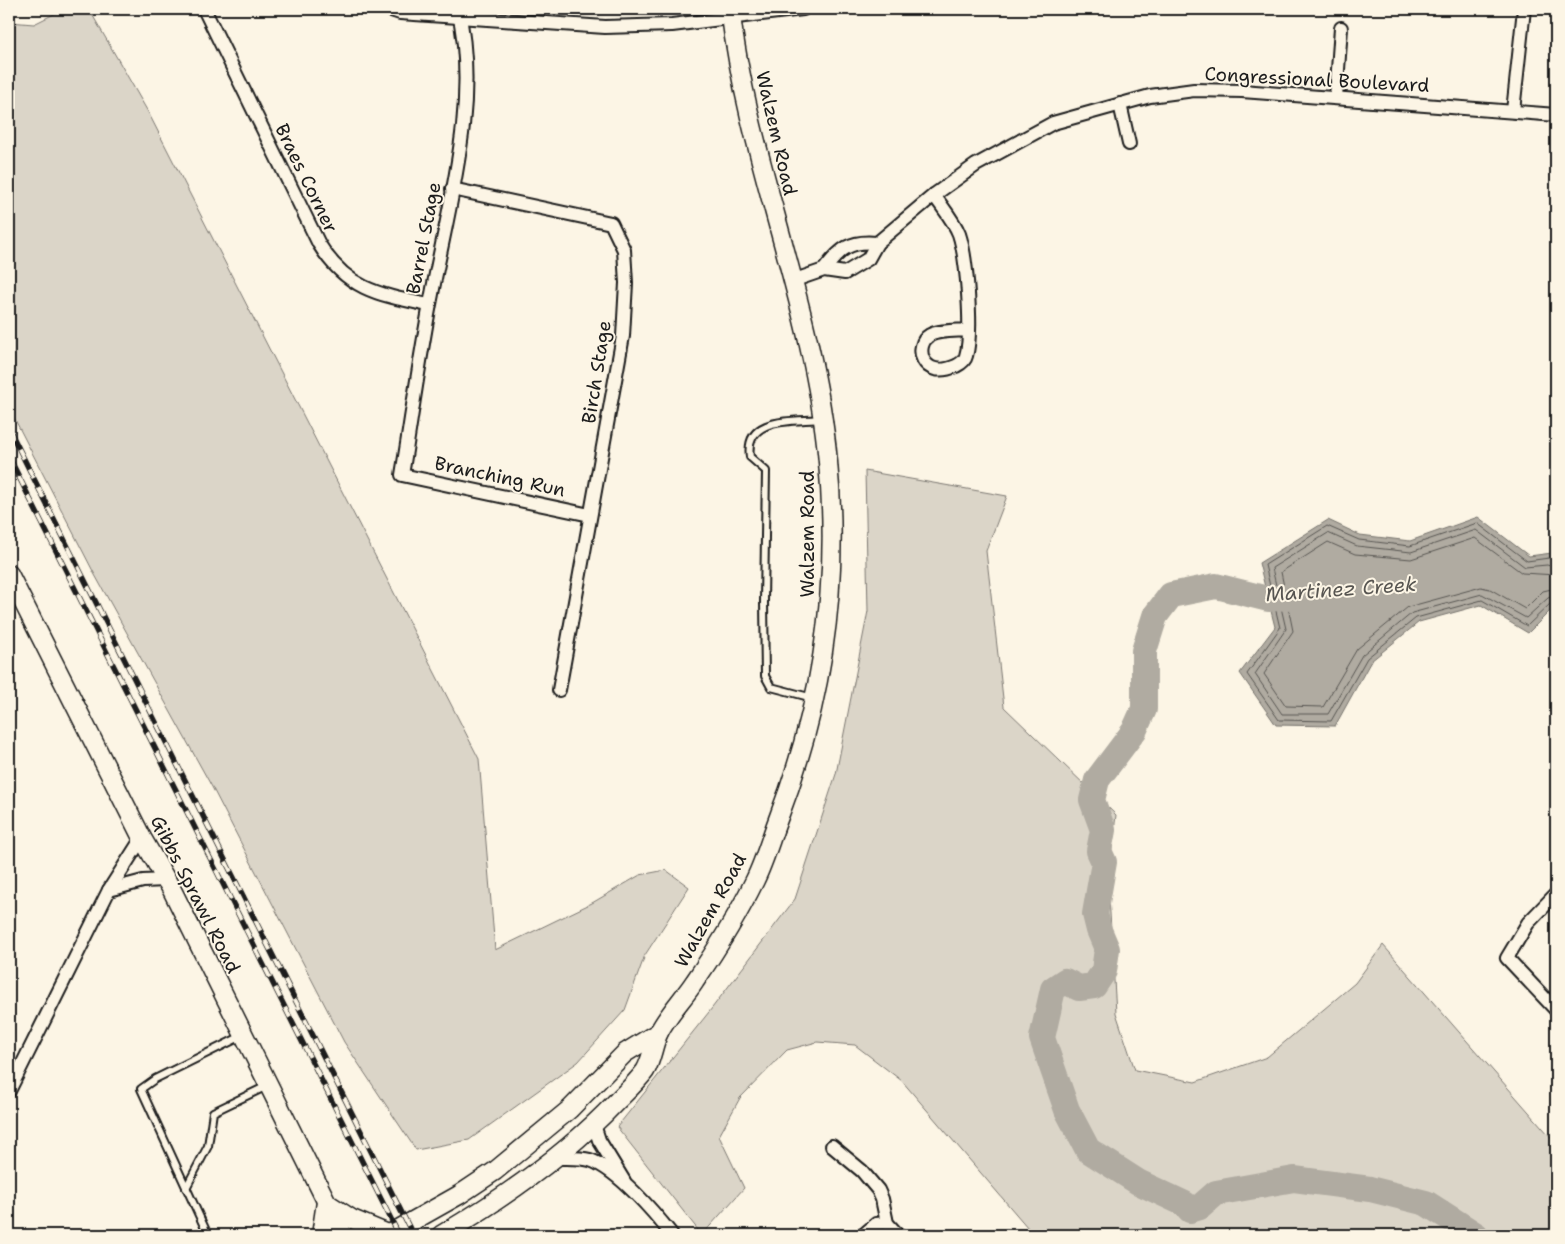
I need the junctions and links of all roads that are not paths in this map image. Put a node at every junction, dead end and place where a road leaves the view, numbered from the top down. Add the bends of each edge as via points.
1 (204, 9) edge
2 (388, 9) edge
3 (803, 9) edge
4 (1524, 9) edge
5 (459, 13) edge
6 (731, 13) edge
7 (1341, 28) dead end
8 (1336, 97) junction
9 (1120, 104) junction
10 (1513, 111) junction
11 (1556, 115) edge
12 (1129, 144) dead end
13 (452, 189) junction
14 (934, 195) junction
15 (877, 242) junction
16 (824, 270) junction
17 (792, 281) junction
18 (430, 305) junction
19 (968, 330) dead end
20 (822, 419) junction
21 (402, 475) joint
22 (590, 515) junction
23 (9, 574) edge
24 (558, 690) dead end
25 (816, 698) junction
26 (142, 838) junction
27 (166, 880) junction
28 (109, 890) junction
29 (1556, 894) edge
30 (1556, 1010) edge
31 (659, 1032) junction
32 (244, 1035) junction
33 (268, 1086) junction
34 (9, 1091) edge
35 (594, 1125) junction
36 (832, 1146) dead end
37 (555, 1158) junction
38 (627, 1185) junction
39 (186, 1188) junction
40 (326, 1202) junction
41 (887, 1223) junction
42 (208, 1235) edge
43 (321, 1235) edge
44 (343, 1235) edge
45 (388, 1235) edge
46 (440, 1235) edge
47 (672, 1235) edge
48 (863, 1235) edge
49 (898, 1235) edge

1 - 18 street, Braes Corner via 329,260 340,273 366,290
2 - 5 street via 400,14
3 - 6 street
4 - 10 street
5 - 6 street via 605,27 650,26
5 - 13 street, Barrel Stage via 465,47 466,102
6 - 17 main road, Walzem Road via 754,133
7 - 8 street
8 - 9 street, Congressional Boulevard via 1194,90
8 - 10 street, Congressional Boulevard
9 - 12 street
9 - 14 street, Congressional Boulevard via 1044,128 976,164
10 - 11 street, Congressional Boulevard
13 - 18 street, Barrel Stage
13 - 22 street, Birch Stage via 611,223 624,250 623,336
14 - 15 street, Congressional Boulevard
14 - 19 street via 958,232 965,259
15 - 16 street via 858,241 836,253
15 - 16 street, Congressional Boulevard via 868,259 845,273
16 - 17 street, Congressional Boulevard
17 - 20 main road, Walzem Road via 817,381
18 - 21 street, Barrel Stage
20 - 25 main road, Walzem Road via 832,542 828,620
20 - 25 lane via 765,425 754,433 748,444 750,457 766,471 765,676 771,687
21 - 22 street, Branching Run
22 - 24 street, Birch Stage
23 - 26 main road, Gibbs Sprawl Road
25 - 31 main road, Walzem Road via 790,790 756,878 717,947
26 - 27 main road, Gibbs Sprawl Road
26 - 28 street
27 - 28 street via 143,881
27 - 32 main road, Gibbs Sprawl Road
28 - 34 street
29 - 30 street via 1528,923 1506,958
31 - 35 main road, Walzem Road via 645,1070
31 - 45 main road, Walzem Road via 625,1053 570,1109 494,1171
32 - 33 main road, Gibbs Sprawl Road
32 - 39 lane via 155,1078 140,1089
33 - 39 lane via 213,1112 208,1146
33 - 40 main road, Gibbs Sprawl Road
35 - 37 main road, Walzem Road
35 - 38 street
36 - 41 street via 862,1171 878,1190
37 - 38 street via 589,1160
37 - 46 main road, Walzem Road via 506,1194
38 - 47 street
39 - 42 lane
40 - 43 main road
40 - 44 main road, Gibbs Sprawl Road
40 - 45 main road via 352,1219
41 - 48 street via 876,1224
41 - 49 street

